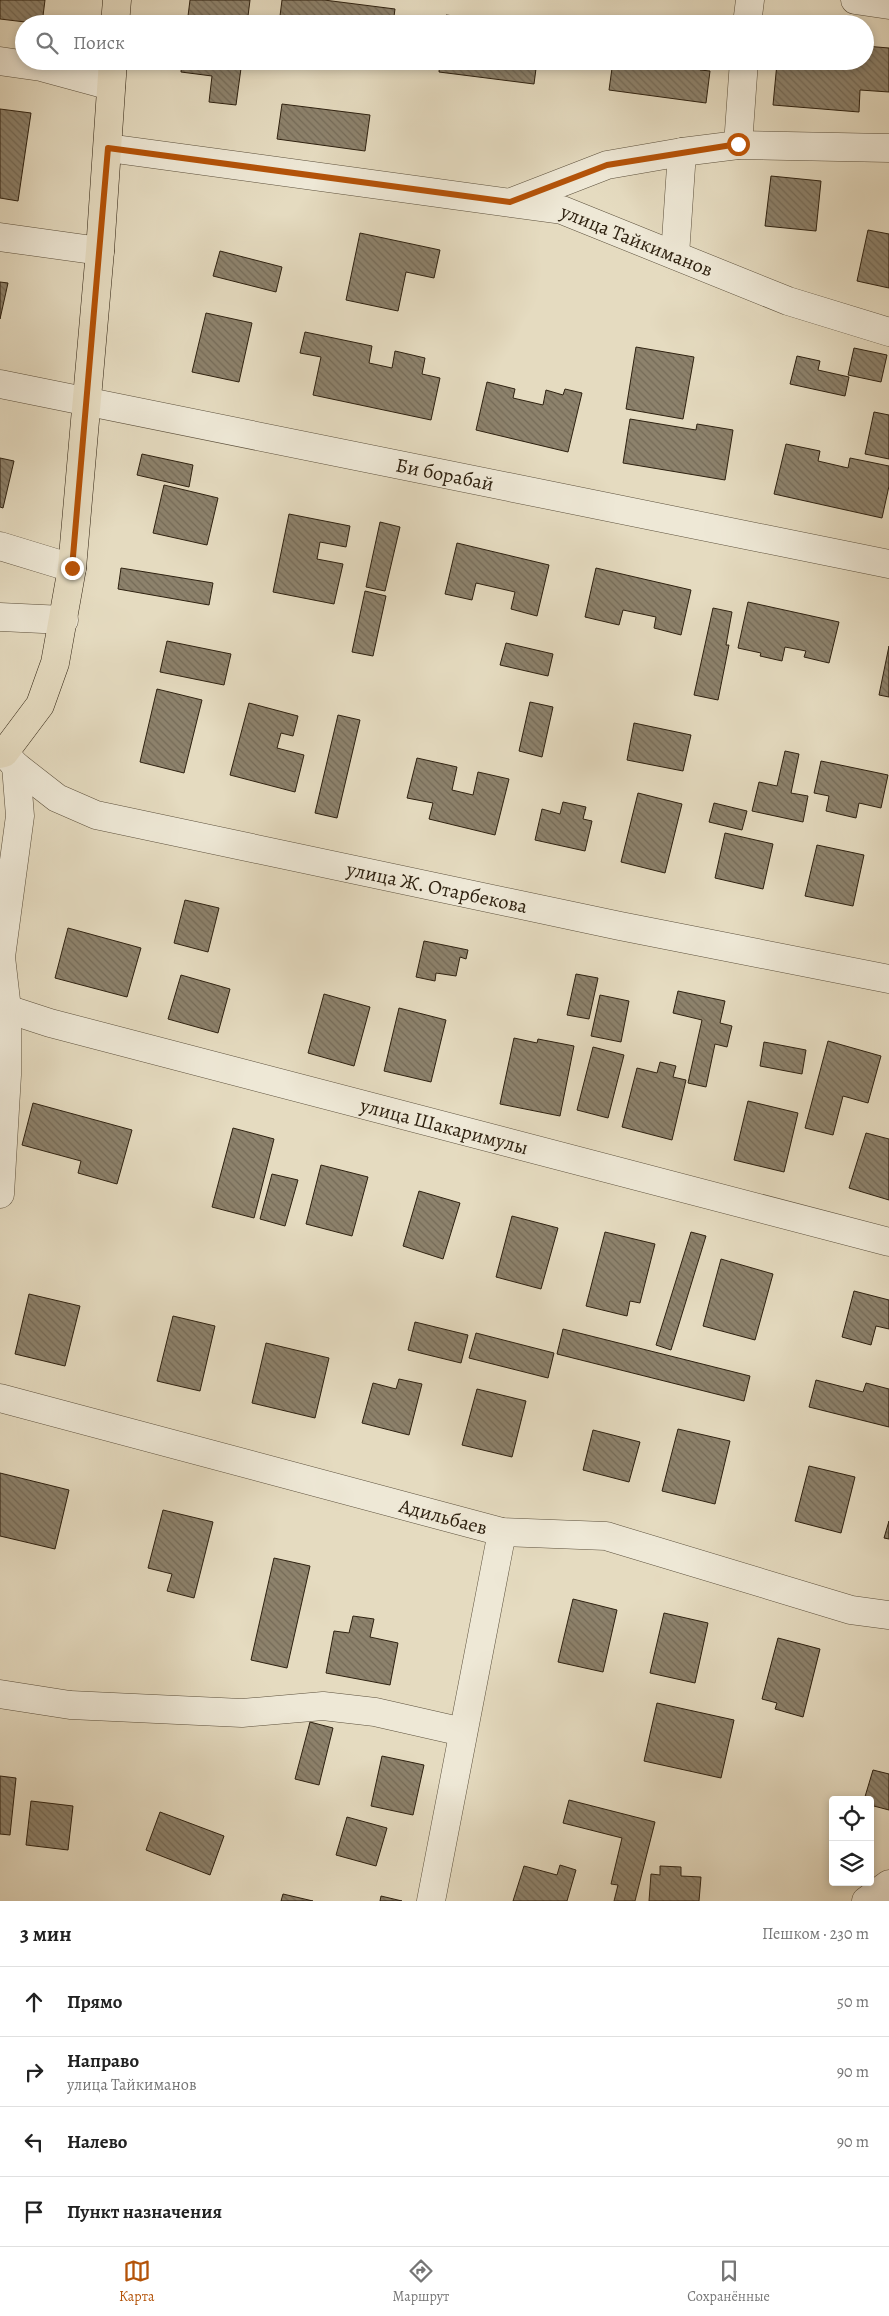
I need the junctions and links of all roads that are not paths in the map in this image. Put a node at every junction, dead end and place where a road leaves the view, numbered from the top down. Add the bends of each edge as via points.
1 (117, 0) edge
2 (750, 0) edge
3 (855, 0) edge
4 (889, 5) edge
5 (116, 15) edge
6 (749, 15) edge
7 (0, 61) edge
8 (15, 63) edge
9 (71, 70) edge
10 (743, 70) edge
11 (112, 74) edge
12 (738, 144) junction
13 (108, 148) junction
14 (889, 148) edge
15 (682, 152) junction
16 (510, 202) junction
17 (0, 237) edge
18 (100, 251) junction
19 (675, 255) junction
20 (889, 332) edge
21 (0, 384) edge
22 (88, 403) junction
23 (0, 546) edge
24 (889, 564) edge
25 (72, 568) junction
26 (0, 617) edge
27 (64, 620) junction
28 (7, 758) edge
29 (889, 979) edge
30 (4, 1010) edge
31 (0, 1194) edge
32 (889, 1242) edge
33 (0, 1398) edge
34 (502, 1532) junction
35 (889, 1616) edge
36 (0, 1694) edge
37 (463, 1732) junction
38 (889, 1884) edge
39 (431, 1901) edge
40 (866, 1901) edge

1 - 5 main road
2 - 6 street
3 - 4 street
7 - 8 street
9 - 11 street
10 - 12 street
11 - 13 main road
12 - 14 street
12 - 15 street
13 - 16 street, улица Тайкиманов
13 - 18 main road
15 - 16 street via 607,165
15 - 19 street
16 - 19 street, улица Тайкиманов via 562,210
17 - 18 street
18 - 22 main road
19 - 20 street, улица Тайкиманов via 788,301
21 - 22 street, Би борабай
22 - 24 street, Би борабай
22 - 25 main road
23 - 25 street
25 - 27 main road
26 - 27 street
27 - 28 main road via 55,663 40,705
28 - 29 street, улица Ж. Отарбекова via 57,798 96,816
28 - 30 street via 20,816 1,956
30 - 31 street via 7,1074
30 - 32 street, улица Шакаримулы
33 - 34 street, Адильбаев
34 - 35 street, Адильбаев via 606,1536 851,1610
34 - 37 street
36 - 37 street via 70,1705 242,1713 323,1706 375,1712
37 - 39 street
38 - 40 street

